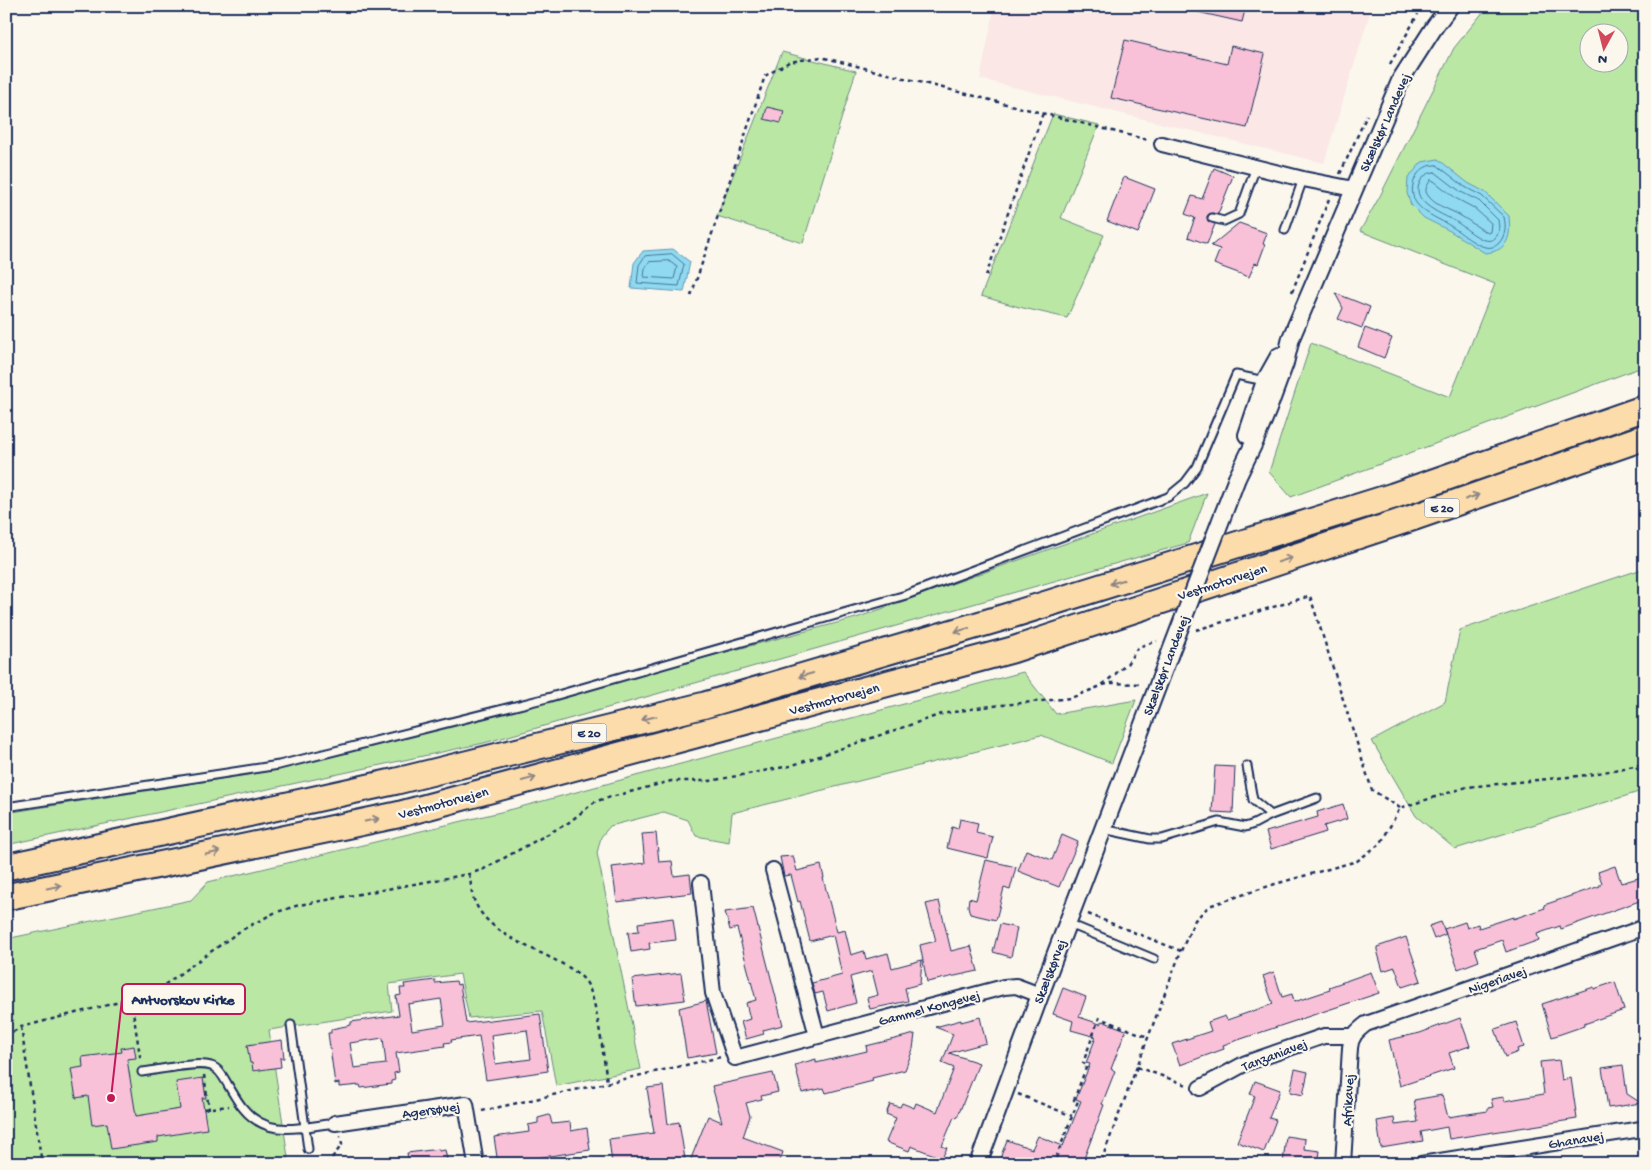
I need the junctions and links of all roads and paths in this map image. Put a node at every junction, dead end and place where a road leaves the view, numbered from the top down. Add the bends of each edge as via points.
1 (1450, 6) edge
2 (1043, 113) junction
3 (1162, 144) joint
4 (1256, 167) junction
5 (1303, 179) junction
6 (1354, 189) junction
7 (1212, 218) dead end
8 (1285, 230) dead end
9 (986, 276) dead end
10 (691, 296) dead end
11 (1290, 341) junction
12 (1265, 381) junction
13 (1645, 392) edge
14 (1645, 408) edge
15 (1645, 437) edge
16 (1645, 446) edge
17 (1587, 457) junction
18 (1239, 473) junction
19 (1342, 512) junction
20 (1195, 630) dead end
21 (1157, 641) dead end
22 (1101, 686) junction
23 (1156, 687) junction
24 (1645, 764) edge
25 (1247, 766) dead end
26 (1636, 767) junction
27 (1121, 779) joint
28 (1645, 779) edge
29 (1317, 798) dead end
30 (6, 806) edge
31 (1400, 808) junction
32 (1270, 815) junction
33 (1103, 828) junction
34 (6, 867) edge
35 (773, 870) dead end
36 (469, 874) junction
37 (701, 884) dead end
38 (6, 897) edge
39 (1073, 908) junction
40 (1067, 923) junction
41 (1645, 927) edge
42 (1181, 951) junction
43 (1154, 959) dead end
44 (1040, 995) junction
45 (131, 999) junction
46 (291, 1025) dead end
47 (21, 1027) junction
48 (6, 1036) edge
49 (818, 1036) junction
50 (1352, 1036) junction
51 (1148, 1037) junction
52 (735, 1058) junction
53 (203, 1064) junction
54 (1137, 1067) junction
55 (142, 1072) joint
56 (607, 1082) junction
57 (1200, 1088) joint
58 (1005, 1089) junction
59 (240, 1104) junction
60 (204, 1109) dead end
61 (209, 1109) junction
62 (468, 1114) junction
63 (1072, 1116) junction
64 (337, 1123) junction
65 (305, 1126) junction
66 (1644, 1127) edge
67 (308, 1149) dead end
68 (42, 1164) edge
69 (326, 1164) edge
70 (476, 1164) edge
71 (978, 1164) edge
72 (1056, 1164) edge
73 (1100, 1164) edge
74 (1343, 1164) edge
75 (1421, 1164) edge

1 - 6 street, Skælskør Landevej via 1401,79
2 - 3 path
2 - 9 path
2 - 10 path via 821,57 790,62 765,76
3 - 4 street, Skælskør Landevej
4 - 5 street, Skælskør Landevej
4 - 7 lane via 1239,214 1224,220
5 - 6 street, Skælskør Landevej
5 - 8 lane
6 - 11 street, Skælskør Landevej
11 - 12 street, Skælskør Landevej
11 - 18 street, Skælskør Landevej via 1285,363 1255,441
12 - 18 street, Skælskør Landevej via 1246,438
12 - 30 lane via 1236,374 1198,467 1186,483 1168,497 906,595 547,698 279,765
13 - 19 highway via 1413,477
14 - 19 highway, Vestmotorvejen / E 20
15 - 17 highway, Vestmotorvejen / E 20
16 - 17 highway
38 -> 17 highway, Vestmotorvejen / E 20 via 397,815 1012,650
18 - 23 street, Skælskør Landevej, bridge
19 -> 34 highway, Vestmotorvejen / E 20 via 1005,617 705,704 397,782
20 - 31 path via 1310,596 1372,790
21 - 22 path via 1138,647 1128,664
22 - 23 path via 1126,683
22 - 36 path via 1071,698 983,706 942,714 790,766 710,781 671,781 596,801 568,823 500,862
23 - 27 street, Skælskør Landevej
24 - 26 path
25 - 32 lane via 1253,800
26 - 28 path
26 - 31 path via 1467,787
27 - 33 street, Skælskørvej
29 - 32 lane
31 - 42 path via 1381,843 1357,861 1209,906 1195,920
32 - 33 lane via 1245,827 1219,822 1162,839
33 - 39 street, Skælskørvej
35 - 49 street
36 - 45 path via 299,905 274,914 240,931 158,990
36 - 56 path via 473,897 491,924 571,968 586,982 593,999
37 - 52 street via 713,993
39 - 40 street, Skælskørvej
39 - 42 path
40 - 43 lane
40 - 44 street, Skælskørvej
41 - 50 street, Nigeriavej via 1366,1024
42 - 51 path
44 - 49 street, Gammel Kongevej via 1016,986 1004,987
44 - 58 street, Skælskørvej
45 - 47 path
45 - 55 path
46 - 65 lane
47 - 48 path
47 - 68 path
49 - 52 street, Gammel Kongevej
50 - 57 street, Tanzaniavej via 1324,1036 1246,1063
50 - 74 street, Afrikavej
51 - 54 path
51 - 63 path via 1099,1018 1083,1063 1087,1065 1074,1100 1078,1101
52 - 56 path via 722,1056
53 - 55 lane
53 - 59 lane via 213,1066 222,1074
53 - 61 path
54 - 57 path
54 - 73 path
56 - 62 path
58 - 63 path
58 - 71 street, Skælskørvej
59 - 61 path
59 - 65 lane via 254,1120 266,1126 279,1130
60 - 61 path
62 - 64 street, Agersøvej via 466,1104
62 - 70 street, Agersøvej
63 - 72 path
64 - 65 lane
64 - 69 path via 342,1145
65 - 67 lane
66 - 75 street, Ghanavej

